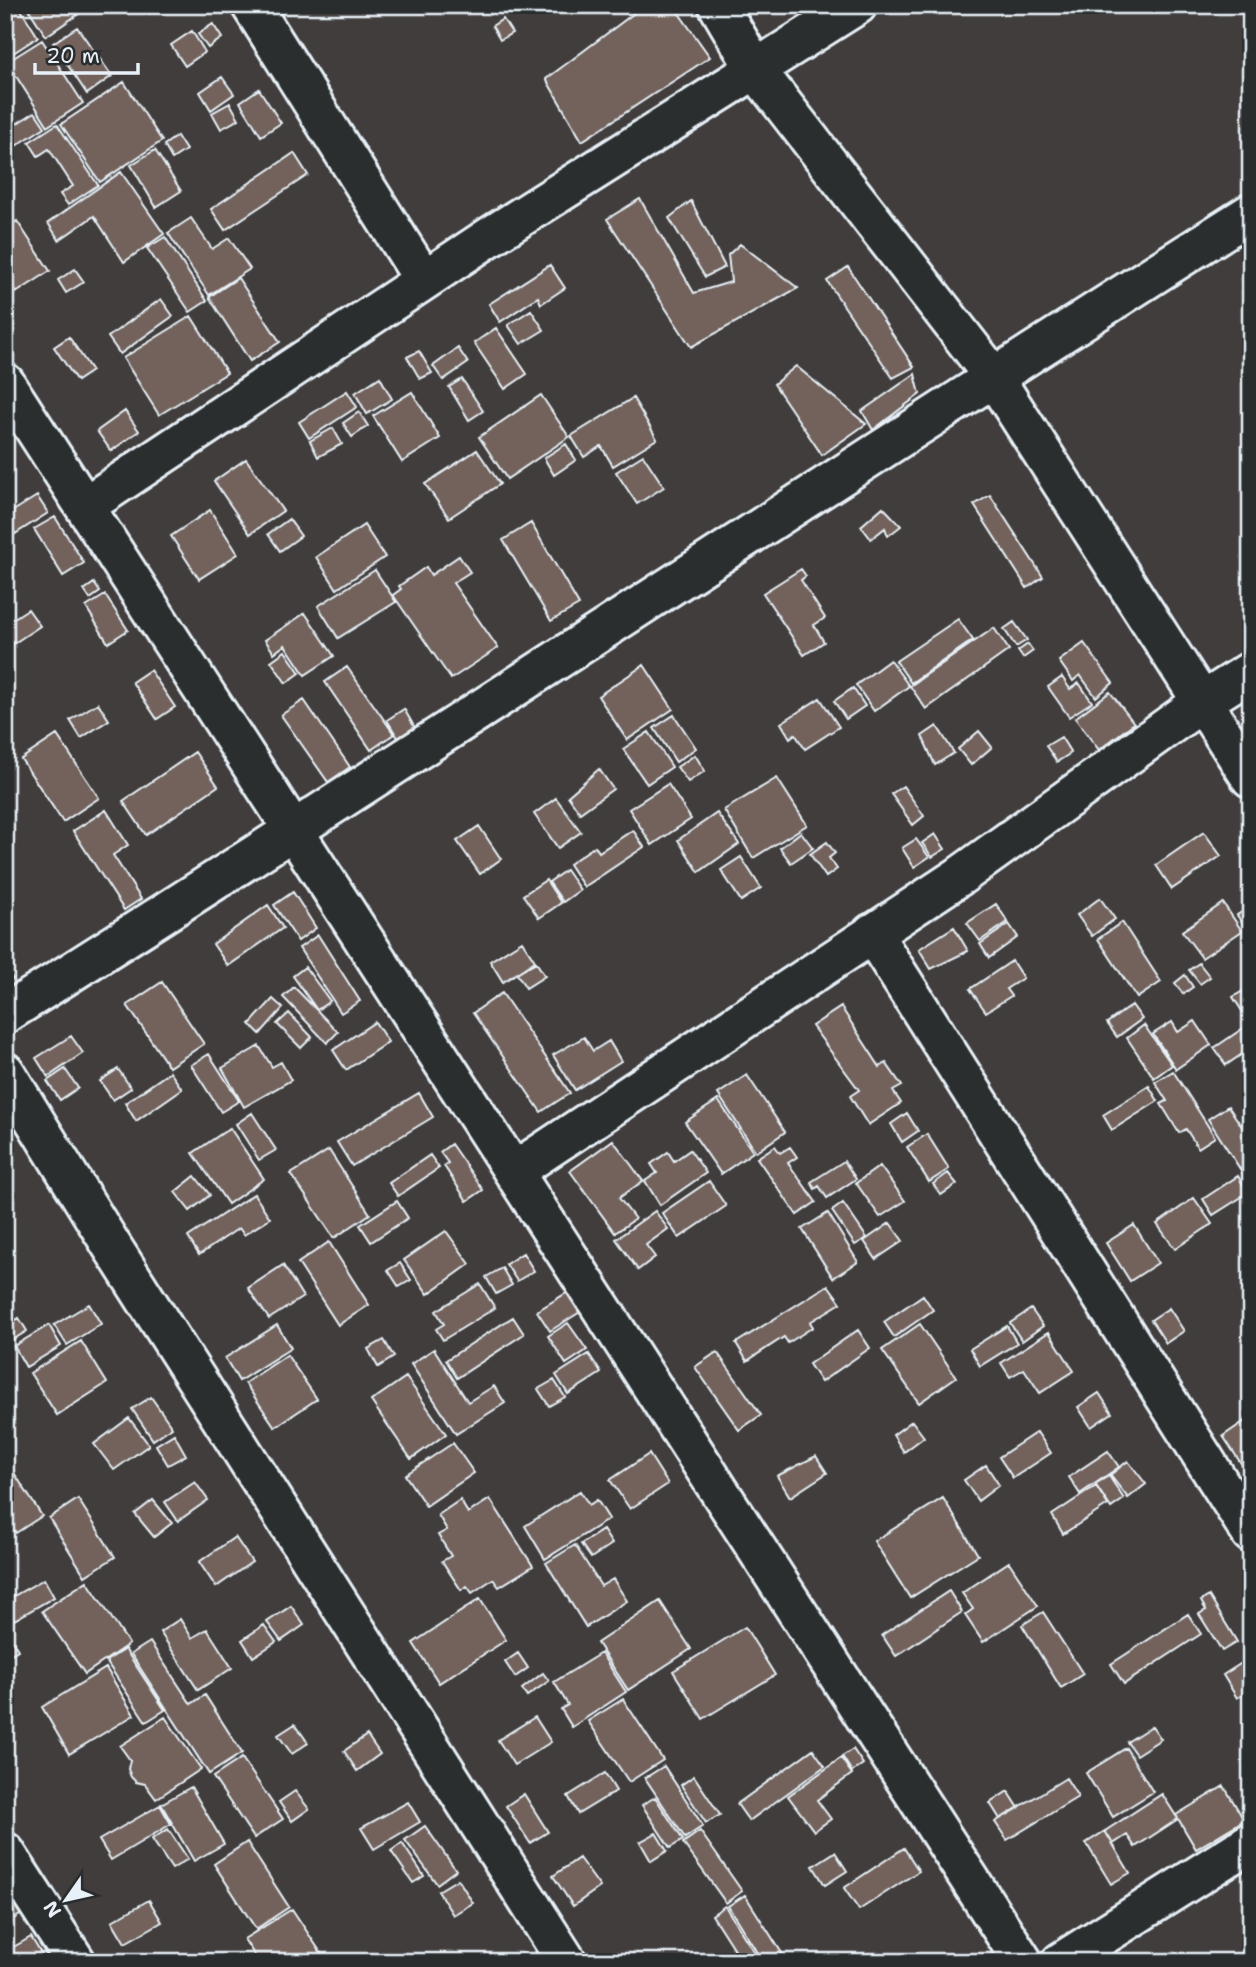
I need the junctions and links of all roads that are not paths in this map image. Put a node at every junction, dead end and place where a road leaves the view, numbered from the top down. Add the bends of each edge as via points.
1 (251, 5) edge
2 (718, 5) edge
3 (857, 5) edge
4 (756, 70) junction
5 (1251, 213) edge
6 (424, 280) junction
7 (993, 376) junction
8 (5, 383) edge
9 (85, 506) junction
10 (1251, 671) edge
11 (1202, 702) junction
12 (1251, 778) edge
13 (294, 833) junction
14 (872, 933) junction
15 (5, 1014) edge
16 (5, 1072) edge
17 (516, 1170) junction
18 (1251, 1533) edge
19 (1251, 1842) edge
20 (5, 1852) edge
21 (76, 1962) edge
22 (567, 1962) edge
23 (1023, 1962) edge
24 (1061, 1962) edge

1 - 6 street
2 - 4 street
3 - 4 street
4 - 6 street
4 - 7 street
5 - 7 street
6 - 9 street
7 - 11 street
7 - 13 street
8 - 9 street
9 - 13 street
10 - 11 street
11 - 12 street
11 - 14 street via 960,876
13 - 15 street
13 - 17 street
14 - 17 street
14 - 18 street
16 - 22 street
17 - 23 street
19 - 24 street
20 - 21 street

